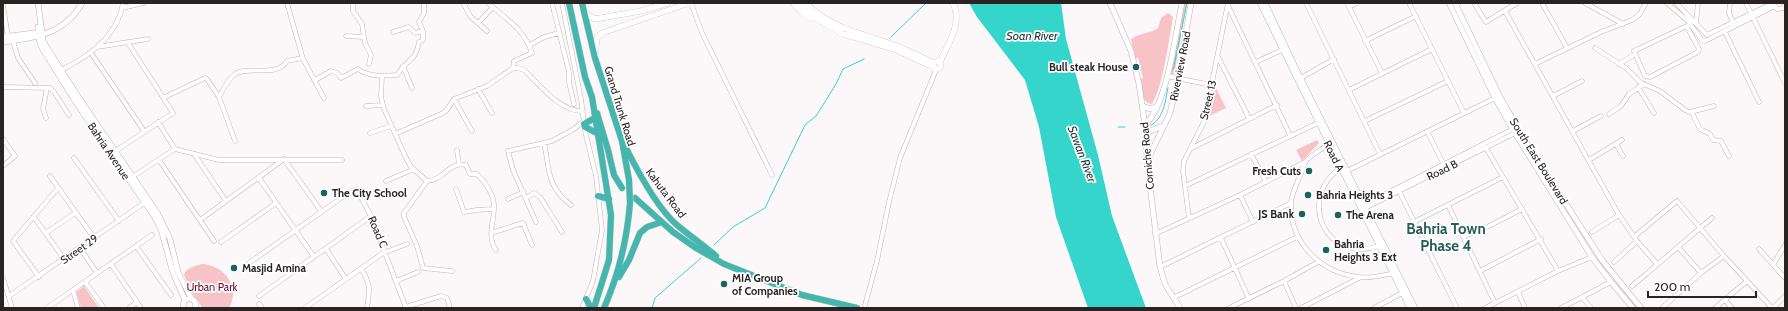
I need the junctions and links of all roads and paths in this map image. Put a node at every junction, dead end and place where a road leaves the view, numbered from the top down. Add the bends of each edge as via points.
1 (35, 3) edge
2 (38, 3) edge
3 (82, 3) edge
4 (144, 3) edge
5 (287, 3) edge
6 (353, 3) edge
7 (424, 3) edge
8 (464, 3) edge
9 (488, 3) edge
10 (552, 3) edge
11 (562, 3) edge
12 (569, 3) edge
13 (582, 3) edge
14 (668, 3) edge
15 (690, 3) edge
16 (793, 3) edge
17 (798, 3) edge
18 (806, 3) edge
19 (953, 3) edge
20 (1110, 3) edge
21 (1182, 3) edge
22 (1191, 3) edge
23 (1260, 3) edge
24 (1265, 3) edge
25 (1306, 3) edge
26 (1357, 3) edge
27 (1409, 3) edge
28 (1450, 3) edge
29 (1455, 3) edge
30 (1474, 3) edge
31 (1517, 3) edge
32 (1542, 3) edge
33 (1585, 3) edge
34 (1646, 3) edge
35 (1667, 3) edge
36 (1676, 3) edge
37 (1698, 3) edge
38 (1730, 3) edge
39 (1746, 3) edge
40 (1785, 3) edge
41 (1227, 4) edge
42 (1774, 4) edge
43 (3, 5) edge
44 (122, 5) edge
45 (1348, 5) edge
46 (492, 7) junction
47 (1782, 8) junction
48 (1505, 11) junction
49 (585, 14) junction
50 (1785, 14) edge
51 (1416, 16) junction
52 (1752, 16) junction
53 (816, 19) junction
54 (1696, 22) junction
55 (478, 23) junction
56 (1733, 23) junction
57 (1623, 24) junction
58 (1689, 25) junction
59 (422, 31) junction
60 (487, 31) dead end
61 (393, 32) dead end
62 (1725, 32) junction
63 (559, 33) junction
64 (42, 34) junction
65 (1707, 35) junction
66 (346, 36) dead end
67 (5, 37) edge
68 (363, 37) junction
69 (148, 39) dead end
70 (13, 41) junction
71 (1365, 41) junction
72 (1705, 41) junction
73 (3, 42) edge
74 (128, 43) junction
75 (530, 45) junction
76 (97, 47) junction
77 (1567, 48) junction
78 (1596, 48) dead end
79 (1432, 49) junction
80 (1282, 50) junction
81 (91, 53) junction
82 (1635, 54) junction
83 (1218, 57) junction
84 (303, 58) junction
85 (595, 58) junction
86 (1334, 59) junction
87 (1256, 62) junction
88 (369, 64) dead end
89 (1535, 64) junction
90 (1620, 64) junction
91 (936, 65) junction
92 (403, 66) junction
93 (513, 68) junction
94 (61, 70) junction
95 (1382, 73) junction
96 (382, 76) junction
97 (1167, 76) junction
98 (1301, 78) junction
99 (1178, 79) junction
100 (316, 80) junction
101 (1448, 81) junction
102 (1582, 81) dead end
103 (35, 82) dead end
104 (1785, 83) edge
105 (1644, 84) junction
106 (1211, 85) junction
107 (3, 87) edge
108 (1638, 87) junction
109 (47, 88) junction
110 (412, 88) dead end
111 (478, 89) junction
112 (1349, 90) junction
113 (1553, 96) junction
114 (165, 97) junction
115 (219, 97) junction
116 (592, 97) junction
117 (324, 98) dead end
118 (1495, 98) junction
119 (454, 99) junction
120 (1759, 102) dead end
121 (574, 104) dead end
122 (383, 105) junction
123 (1142, 105) junction
124 (1277, 105) junction
125 (366, 106) dead end
126 (1714, 106) dead end
127 (1156, 107) junction
128 (583, 111) junction
129 (1464, 112) junction
130 (1690, 112) junction
131 (492, 113) dead end
132 (1654, 113) dead end
133 (1609, 114) dead end
134 (69, 115) dead end
135 (1601, 116) dead end
136 (46, 118) dead end
137 (595, 118) junction
138 (1249, 118) junction
139 (1365, 121) junction
140 (158, 122) junction
141 (1318, 123) junction
142 (584, 124) junction
143 (1145, 125) junction
144 (391, 126) junction
145 (1162, 126) junction
146 (1516, 130) junction
147 (144, 131) junction
148 (472, 131) dead end
149 (1427, 131) junction
150 (1573, 131) junction
151 (597, 133) junction
152 (1146, 133) junction
153 (370, 134) dead end
154 (395, 134) junction
155 (1290, 135) junction
156 (3, 139) edge
157 (1622, 140) dead end
158 (235, 141) dead end
159 (622, 141) junction
160 (544, 143) junction
161 (1331, 143) junction
162 (1616, 144) junction
163 (1192, 148) junction
164 (1486, 148) junction
165 (175, 149) junction
166 (457, 150) dead end
167 (114, 152) junction
168 (194, 154) junction
169 (1251, 154) junction
170 (1380, 154) junction
171 (1623, 156) dead end
172 (1729, 156) dead end
173 (74, 158) dead end
174 (284, 159) junction
175 (159, 160) junction
176 (342, 160) dead end
177 (1589, 160) junction
178 (1147, 161) junction
179 (1306, 162) junction
180 (459, 164) junction
181 (1444, 165) junction
182 (3, 166) edge
183 (1340, 168) junction
184 (414, 169) junction
185 (1347, 171) junction
186 (772, 175) dead end
187 (50, 176) dead end
188 (132, 177) junction
189 (1503, 177) junction
190 (259, 178) junction
191 (386, 181) dead end
192 (427, 181) junction
193 (1266, 182) junction
194 (1185, 186) junction
195 (58, 188) junction
196 (622, 188) dead end
197 (456, 189) dead end
198 (1398, 191) junction
199 (524, 192) junction
200 (1240, 195) junction
201 (598, 196) junction
202 (526, 198) junction
203 (635, 198) dead end
204 (508, 199) dead end
205 (609, 199) junction
206 (146, 201) junction
207 (226, 201) junction
208 (276, 203) junction
209 (1291, 203) junction
210 (571, 205) dead end
211 (1448, 205) junction
212 (1365, 206) junction
213 (493, 209) junction
214 (1522, 209) junction
215 (321, 211) junction
216 (76, 212) junction
217 (1620, 215) junction
218 (371, 216) junction
219 (34, 217) junction
220 (1189, 218) junction
221 (1712, 218) dead end
222 (200, 220) junction
223 (119, 221) junction
224 (536, 222) dead end
225 (662, 222) junction
226 (1253, 222) junction
227 (1414, 222) junction
228 (1701, 228) junction
229 (295, 230) junction
230 (562, 232) dead end
231 (1592, 232) dead end
232 (46, 233) junction
233 (492, 233) junction
234 (1156, 234) junction
235 (152, 235) dead end
236 (1297, 237) junction
237 (1463, 237) junction
238 (94, 238) junction
239 (1221, 238) junction
240 (1636, 238) junction
241 (1541, 239) junction
242 (214, 241) dead end
243 (221, 242) dead end
244 (407, 244) dead end
245 (532, 245) dead end
246 (1785, 245) edge
247 (136, 246) junction
248 (1379, 246) junction
249 (1678, 247) junction
250 (80, 248) junction
251 (326, 249) junction
252 (1760, 249) dead end
253 (496, 250) dead end
254 (386, 251) junction
255 (1724, 256) junction
256 (314, 257) junction
257 (1592, 257) junction
258 (64, 259) junction
259 (1318, 262) junction
260 (1614, 262) dead end
261 (249, 263) dead end
262 (111, 264) junction
263 (724, 264) junction
264 (1657, 264) junction
265 (1773, 265) junction
266 (1160, 267) junction
267 (361, 268) junction
268 (1235, 268) junction
269 (452, 271) dead end
270 (1480, 271) junction
271 (1558, 271) junction
272 (418, 272) dead end
273 (97, 273) junction
274 (1395, 273) junction
275 (1701, 273) junction
276 (39, 277) junction
277 (1360, 278) junction
278 (1785, 278) edge
279 (346, 279) junction
280 (3, 280) edge
281 (396, 281) junction
282 (1284, 281) junction
283 (1747, 281) junction
284 (85, 282) junction
285 (1611, 282) junction
286 (1632, 286) dead end
287 (614, 287) junction
288 (73, 290) junction
289 (1518, 292) junction
290 (1402, 293) junction
291 (171, 295) dead end
292 (9, 296) junction
293 (259, 296) dead end
294 (1785, 296) edge
295 (1173, 298) junction
296 (1583, 298) junction
297 (188, 299) junction
298 (586, 299) junction
299 (1249, 299) junction
300 (1725, 300) junction
301 (137, 302) junction
302 (1495, 303) junction
303 (259, 304) dead end
304 (865, 305) dead end
305 (12, 308) edge
306 (47, 308) edge
307 (78, 308) edge
308 (104, 308) edge
309 (129, 308) edge
310 (141, 308) edge
311 (183, 308) edge
312 (197, 308) edge
313 (262, 308) edge
314 (306, 308) edge
315 (367, 308) edge
316 (406, 308) edge
317 (450, 308) edge
318 (582, 308) edge
319 (593, 308) edge
320 (604, 308) edge
321 (857, 308) edge
322 (1180, 308) edge
323 (1229, 308) edge
324 (1296, 308) edge
325 (1301, 308) edge
326 (1375, 308) edge
327 (1410, 308) edge
328 (1415, 308) edge
329 (1456, 308) edge
330 (1485, 308) edge
331 (1526, 308) edge
332 (1561, 308) edge
333 (1591, 308) edge
334 (1633, 308) edge
335 (1641, 308) edge
336 (1662, 308) edge
337 (1715, 308) edge
338 (1732, 308) edge
339 (1772, 308) edge

1 - 64 street, Bahria Avenue
2 - 64 street, Bahria Avenue
3 - 64 street via 70,20
4 - 44 street
5 - 84 street
6 - 68 street via 353,11 362,24
7 - 59 street via 424,13 419,22
8 - 55 street
9 - 46 street
10 - 63 street
11 - 128 street
12 - 116 highway via 585,78
13 - 49 highway, Grand Trunk Road
14 - 49 main road via 641,11 595,19
15 - 85 main road via 602,33 596,41
15 - 186 street via 702,33
16 - 53 main road via 806,17
17 - 53 main road
18 - 91 main road via 842,28 895,45
19 - 91 main road via 956,27
20 - 123 street, Corniche Road via 1130,51
21 - 97 street, Riverview Road
22 - 99 street, Riverview Road
23 - 80 street, Road A
24 - 98 street, Road A
25 - 86 street
26 - 45 street
27 - 51 street
28 - 118 street, South East Boulevard
29 - 146 street, South East Boulevard
30 - 48 street via 1486,22
31 - 48 street
32 - 77 street
33 - 57 street
34 - 57 street via 1639,15
35 - 58 street
36 - 54 street
37 - 54 street
38 - 56 street via 1729,13
39 - 52 street
40 - 47 street
41 - 83 street, Street 13
41 - 87 street
42 - 47 street via 1779,9
42 - 52 street
43 - 67 street
44 - 76 street via 113,29
45 - 71 street
46 - 55 street
46 - 75 street via 508,18
47 - 50 street
48 - 89 street
49 - 85 highway, Grand Trunk Road
51 - 71 street
51 - 79 street
52 - 56 street
52 - 62 street
52 - 104 street
53 - 91 main road via 843,34
54 - 65 street
55 - 60 street
56 - 65 street
57 - 77 street via 1608,28
58 - 72 street
58 - 82 street via 1636,50
58 - 82 street via 1698,49 1696,54 1647,77
59 - 61 street via 415,33 410,27
59 - 92 street via 423,40 417,54
62 - 72 street
62 - 120 street
63 - 75 street
63 - 121 street
64 - 67 street
64 - 70 street
64 - 94 street, Bahria Avenue via 46,46
64 - 206 street, Bahria Avenue via 42,48
65 - 72 street
66 - 68 street
68 - 88 street via 372,58
69 - 74 street
70 - 73 street
70 - 103 street via 18,58
71 - 95 street
74 - 76 street
74 - 114 street
75 - 93 street via 532,53 514,61
76 - 81 street
77 - 89 street
78 - 90 street
79 - 95 street
79 - 101 street
80 - 87 street
80 - 141 street, Road A
81 - 94 street
81 - 147 street
82 - 90 street
83 - 106 street, Street 13
83 - 138 street
84 - 100 street
84 - 115 street via 287,61 275,69 237,73
85 - 159 highway, Grand Trunk Road
86 - 98 street
86 - 112 street
87 - 124 street
89 - 113 street
90 - 105 street
91 - 304 street via 900,158
92 - 96 street via 397,75
92 - 110 street
93 - 111 street
93 - 128 street via 524,70 561,104
94 - 167 street, Bahria Avenue
95 - 112 street
96 - 100 street via 363,73 358,69 341,77 331,71
96 - 122 street
97 - 99 street
97 - 127 street, Riverview Road
98 - 161 street, Road A
99 - 106 street
99 - 145 street, Riverview Road via 1170,114
100 - 117 street
101 - 129 street
101 - 139 street
102 - 113 street
105 - 108 street
105 - 130 street via 1660,91
106 - 163 street, Street 13 via 1204,122
107 - 109 street
108 - 132 street
108 - 133 street via 1628,94 1621,106
109 - 134 street via 54,92
109 - 136 street via 43,109
111 - 119 street
111 - 131 street
112 - 139 street
113 - 150 street
114 - 115 street via 205,78
114 - 140 street via 173,113
115 - 158 street
116 - 137 highway
116 - 196 highway via 614,175
118 - 129 street
118 - 146 street, South East Boulevard
119 - 148 street
119 - 154 street via 441,114
122 - 125 street
122 - 144 street
123 - 127 street, Riverview Road via 1150,109
123 - 143 street, Corniche Road
124 - 138 street
124 - 155 street
126 - 130 street
127 - 143 street, Riverview Road
128 - 142 street
129 - 149 street
130 - 172 street via 1700,129 1710,134 1713,140 1721,141
135 - 150 street
137 - 142 highway
137 - 151 highway
138 - 163 street
139 - 170 street
140 - 147 street
140 - 165 street
141 - 155 street
141 - 161 street, Road A
142 - 151 highway
142 - 160 street
142 - 201 street
143 - 152 street, Corniche Road
144 - 153 street
144 - 154 street
145 - 152 street
145 - 178 street, Riverview Road
146 - 164 street, Road B
146 - 181 street, Road B
146 - 257 street, South East Boulevard
146 - 335 street, South East Boulevard via 1602,260
147 - 167 street
149 - 170 street
149 - 181 street
150 - 177 street
151 - 205 highway
152 - 178 street, Corniche Road
154 - 184 street
155 - 169 street
156 - 182 street via 15,156
157 - 162 street
159 - 263 highway, Kahuta Road via 638,172 662,208 676,224
159 - 287 highway, Grand Trunk Road, bridge via 630,203 626,244
160 - 199 street via 508,151 513,170
160 - 210 street via 552,185
161 - 179 street
161 - 183 street, Road A
161 - 185 street, Road A
162 - 171 street
162 - 177 street
163 - 194 street, Street 13 via 1184,161
164 - 189 street
164 - 198 street, Road B
165 - 168 street
165 - 175 street
166 - 180 street
167 - 188 street, Bahria Avenue
168 - 174 street via 219,160
168 - 207 street
169 - 193 street
169 - 194 street
170 - 185 street
173 - 223 street
174 - 176 street
174 - 190 street
174 - 215 street
175 - 188 street
175 - 222 street
177 - 217 street
178 - 234 street, Corniche Road
179 - 193 street
179 - 209 street
180 - 192 street via 447,170 440,178
180 - 213 street via 466,165 470,174 479,175 492,198
181 - 212 street, Road B
183 - 248 street, Road A
183 - 248 street via 1328,178 1320,198 1318,207 1325,231 1338,244 1347,247 1368,250
184 - 191 street
184 - 192 street
185 - 212 street, Road A
187 - 195 street
188 - 206 street, Bahria Avenue
189 - 211 street
189 - 214 street
190 - 207 street
190 - 208 street
192 - 269 street via 404,216 423,268
193 - 200 street
194 - 220 street, Street 13
195 - 216 street
195 - 219 street
197 - 213 street via 464,212
198 - 212 street, Road B
198 - 227 street
199 - 202 street
199 - 204 street
200 - 220 street
200 - 226 street
201 - 205 highway
201 - 298 street via 602,239 593,281
202 - 224 street
202 - 230 street via 534,193 540,197
203 - 225 highway, Kahuta Road
205 - 319 highway via 609,260
206 - 223 street, Street 29
206 - 297 street, Bahria Avenue via 161,229 173,273
206 - 297 street, Bahria Avenue via 165,227
207 - 222 street
208 - 229 street
208 - 243 street
209 - 226 street
209 - 236 street via 1292,222
211 - 227 street
211 - 237 street
212 - 274 street, Road A
213 - 233 street
214 - 237 street
214 - 241 street
215 - 218 street, Road C via 354,190 358,192
215 - 229 street, Road C
216 - 232 street
216 - 238 street
217 - 231 street
217 - 240 street
218 - 251 street
218 - 254 street, Road C
219 - 232 street
219 - 276 street via 13,241
220 - 234 street
221 - 228 street
222 - 242 street
223 - 238 street, Street 29
225 - 263 highway, Kahuta Road via 696,248
225 - 287 highway, Kahuta Road via 640,232 629,260
226 - 239 street
227 - 329 street
228 - 240 street via 1677,200
228 - 249 street
228 - 255 street
229 - 256 street
229 - 261 street, Road C
232 - 258 street
233 - 245 street via 523,223
233 - 253 street via 492,243
234 - 266 street, Corniche Road
235 - 247 street
236 - 259 street
236 - 268 street
237 - 270 street
238 - 250 street, Street 29
239 - 266 street
239 - 268 street
240 - 260 street
240 - 264 street
241 - 270 street
241 - 271 street
244 - 254 street
246 - 265 street
247 - 262 street
247 - 291 street
248 - 274 street, Road A
249 - 264 street
249 - 275 street
250 - 258 street, Street 29
250 - 273 street
251 - 256 street
251 - 279 street
252 - 265 street
254 - 267 street
254 - 281 street, Road C
255 - 275 street
255 - 283 street
256 - 293 street
257 - 271 street
257 - 285 street, South East Boulevard
258 - 276 street, Street 29
259 - 277 street
259 - 282 street
262 - 273 street
262 - 301 street
263 - 321 highway, Kahuta Road via 802,295
264 - 286 street
265 - 278 street
266 - 295 street, Corniche Road
267 - 279 street
267 - 315 street via 369,281
268 - 295 street
268 - 299 street
270 - 302 street
271 - 289 street
272 - 281 street
273 - 284 street
274 - 277 street
274 - 290 street, Road A
274 - 328 street, Road A
275 - 336 street
276 - 292 street, Street 29
277 - 325 street
279 - 314 street
280 - 292 street
281 - 316 street, Road C
282 - 299 street
282 - 324 street
283 - 300 street
283 - 339 street
284 - 288 street
284 - 308 street
285 - 296 street
285 - 334 street, South East Boulevard
287 - 320 highway, Grand Trunk Road
288 - 306 street
288 - 307 street
289 - 302 street
289 - 331 street
290 - 326 street
290 - 327 street, Road A
292 - 305 street
294 - 339 street
295 - 322 street, Corniche Road
296 - 332 street
296 - 333 street
297 - 311 street via 182,303
297 - 312 street via 196,302
298 - 318 street
298 - 319 highway
299 - 323 street
300 - 337 street
300 - 338 street
301 - 309 street
301 - 310 street
302 - 330 street
303 - 313 street
316 - 317 street via 441,296 447,298

